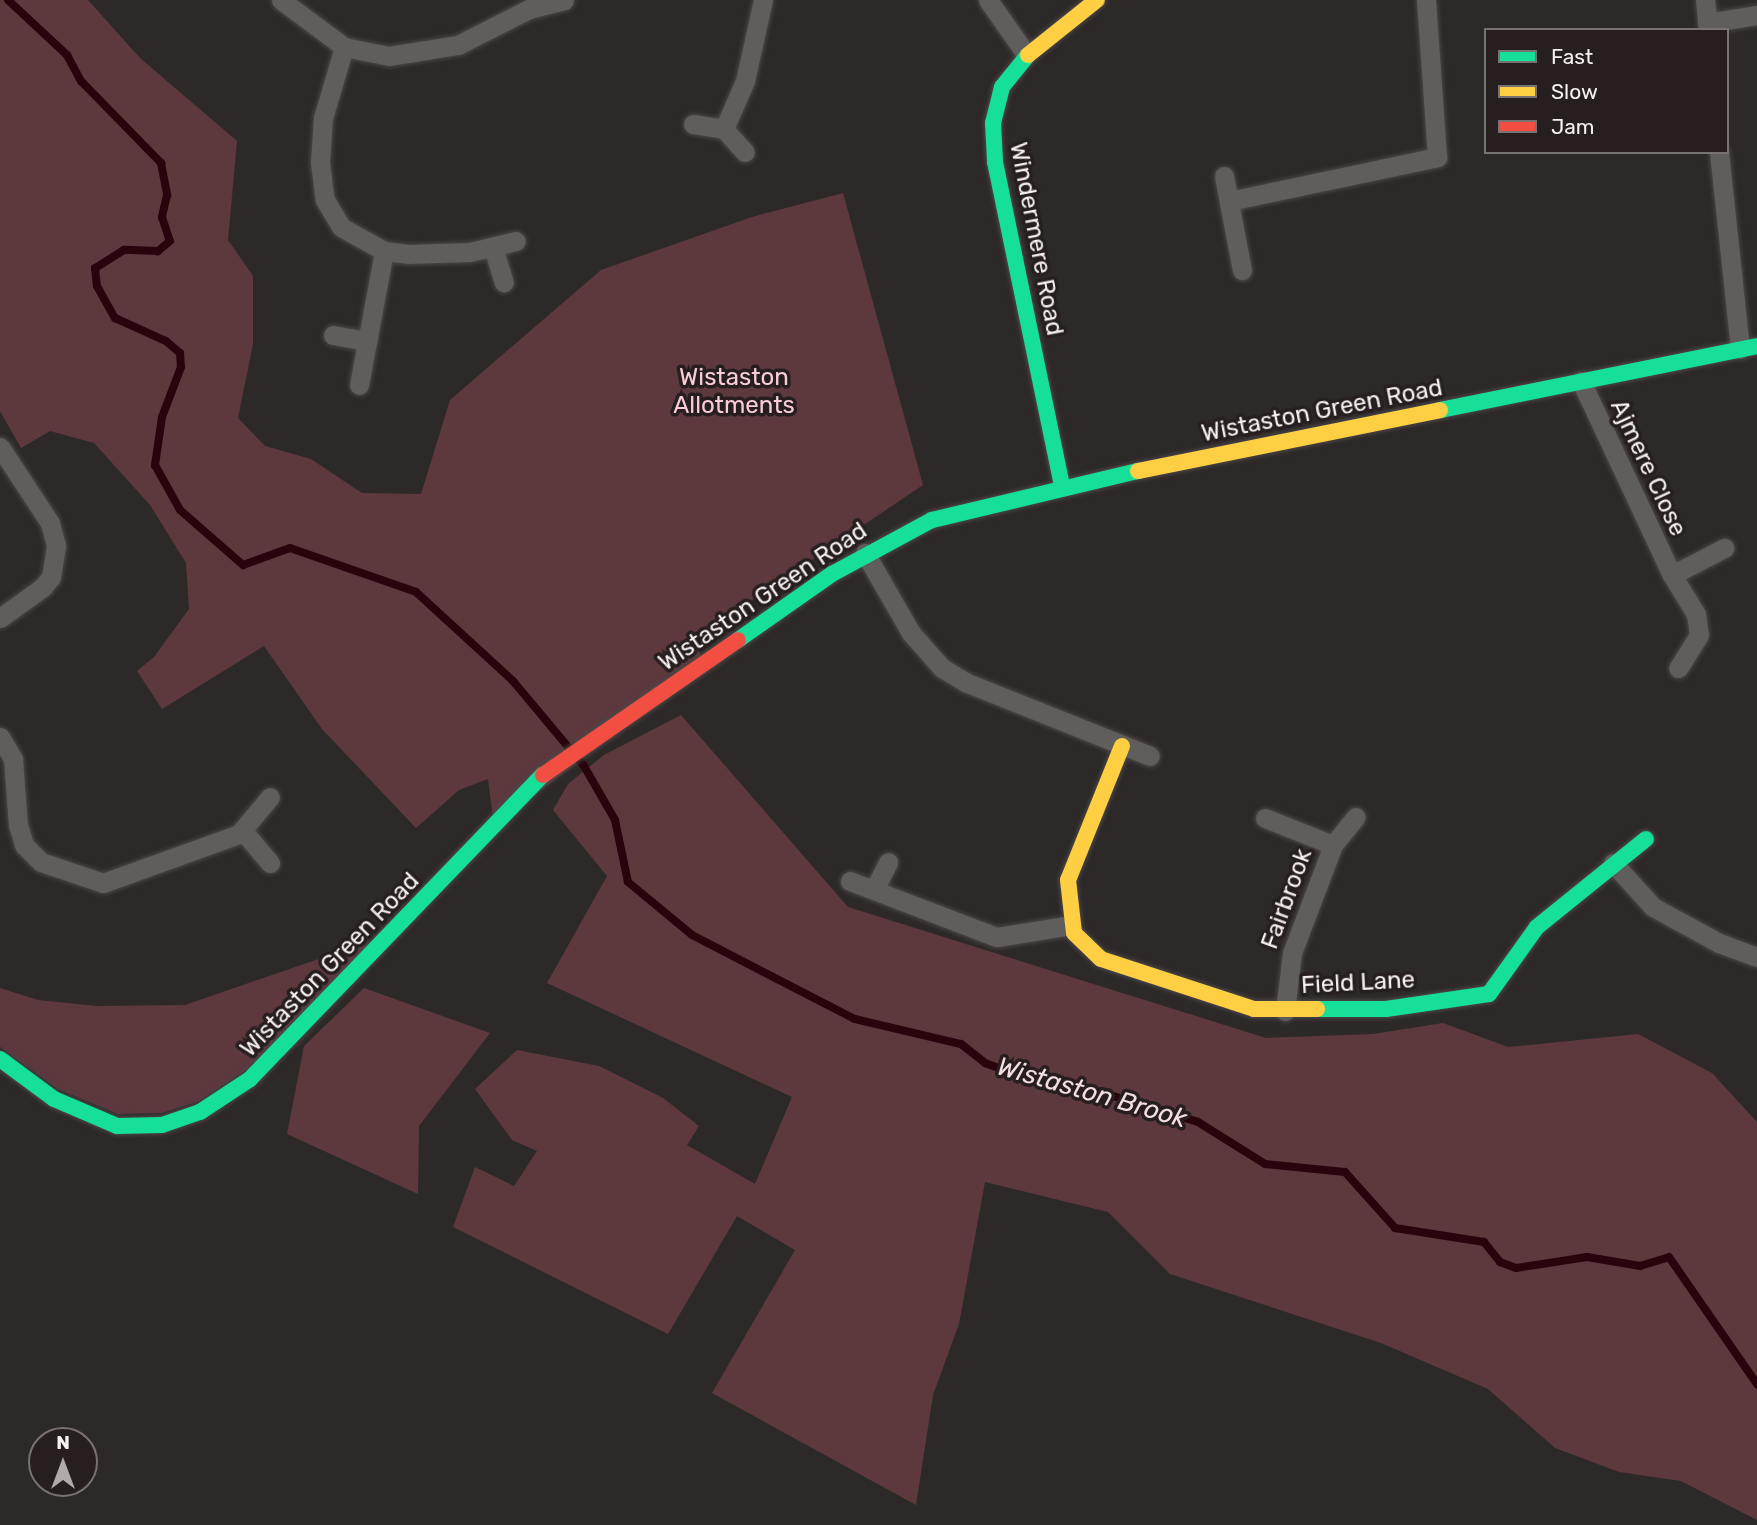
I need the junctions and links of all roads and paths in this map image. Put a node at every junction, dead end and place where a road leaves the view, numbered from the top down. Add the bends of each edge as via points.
1 (281, 0) edge
2 (564, 0) edge
3 (763, 0) edge
4 (988, 0) edge
5 (1097, 0) edge
6 (1426, 0) edge
7 (1705, 0) edge
8 (1757, 15) edge
9 (1708, 27) edge
10 (344, 47) junction
11 (1026, 54) junction
12 (693, 124) dead end
13 (724, 130) junction
14 (745, 152) dead end
15 (1720, 154) edge
16 (1224, 176) dead end
17 (1229, 201) junction
18 (516, 241) dead end
19 (493, 247) junction
20 (384, 251) junction
21 (1242, 270) dead end
22 (504, 282) dead end
23 (333, 335) dead end
24 (367, 341) junction
25 (1749, 347) edge
26 (1581, 381) junction
27 (359, 385) dead end
28 (0, 447) edge
29 (1062, 486) junction
30 (1724, 548) dead end
31 (865, 552) junction
32 (1672, 575) junction
33 (0, 618) edge
34 (1678, 668) dead end
35 (0, 737) edge
36 (1122, 746) junction
37 (1150, 756) dead end
38 (270, 797) dead end
39 (1356, 817) dead end
40 (1265, 818) dead end
41 (243, 831) junction
42 (1646, 839) dead end
43 (1333, 845) junction
44 (888, 862) dead end
45 (270, 863) dead end
46 (1613, 863) junction
47 (850, 881) dead end
48 (875, 887) junction
49 (1071, 925) junction
50 (1757, 957) edge
51 (1285, 1011) junction
52 (0, 1059) edge

1 - 10 street
2 - 10 street via 529,9 440,50 389,56
3 - 13 street via 745,81
4 - 11 street
5 - 11 street, Windermere Road
6 - 17 street via 1437,157
7 - 9 street
8 - 9 street
10 - 20 street via 323,118 320,162 325,200 341,227
11 - 29 street, Windermere Road via 1002,87 992,140
12 - 13 street
13 - 14 street
15 - 25 street
16 - 17 street
17 - 21 street
18 - 19 street
19 - 20 street via 440,254
19 - 22 street
20 - 24 street
23 - 24 street
24 - 27 street
25 - 26 street, Wistaston Green Road
26 - 29 street, Wistaston Green Road
26 - 32 street, Ajmere Close
28 - 33 street via 50,523 56,546 51,576
29 - 31 street, Wistaston Green Road via 957,511
30 - 32 street, Ajmere Close
31 - 36 street via 911,633 942,668 965,682
31 - 52 street, Wistaston Green Road via 542,776 250,1079 200,1112 162,1125 117,1126 54,1100
32 - 34 street, Ajmere Close via 1700,627
35 - 41 street via 13,759 24,845 41,862 72,874 103,883 198,852
36 - 37 street
36 - 49 street via 1072,866 1067,902
38 - 41 street
39 - 43 street, Fairbrook
40 - 43 street, Fairbrook
41 - 45 street
42 - 46 street, Field Lane
43 - 51 street, Fairbrook via 1292,953
44 - 48 street
46 - 50 street via 1653,907 1719,943
46 - 51 street, Field Lane via 1537,927 1489,994 1386,1009
47 - 48 street
48 - 49 street via 907,904 997,937
49 - 51 street, Field Lane via 1090,952 1114,964 1239,1006

